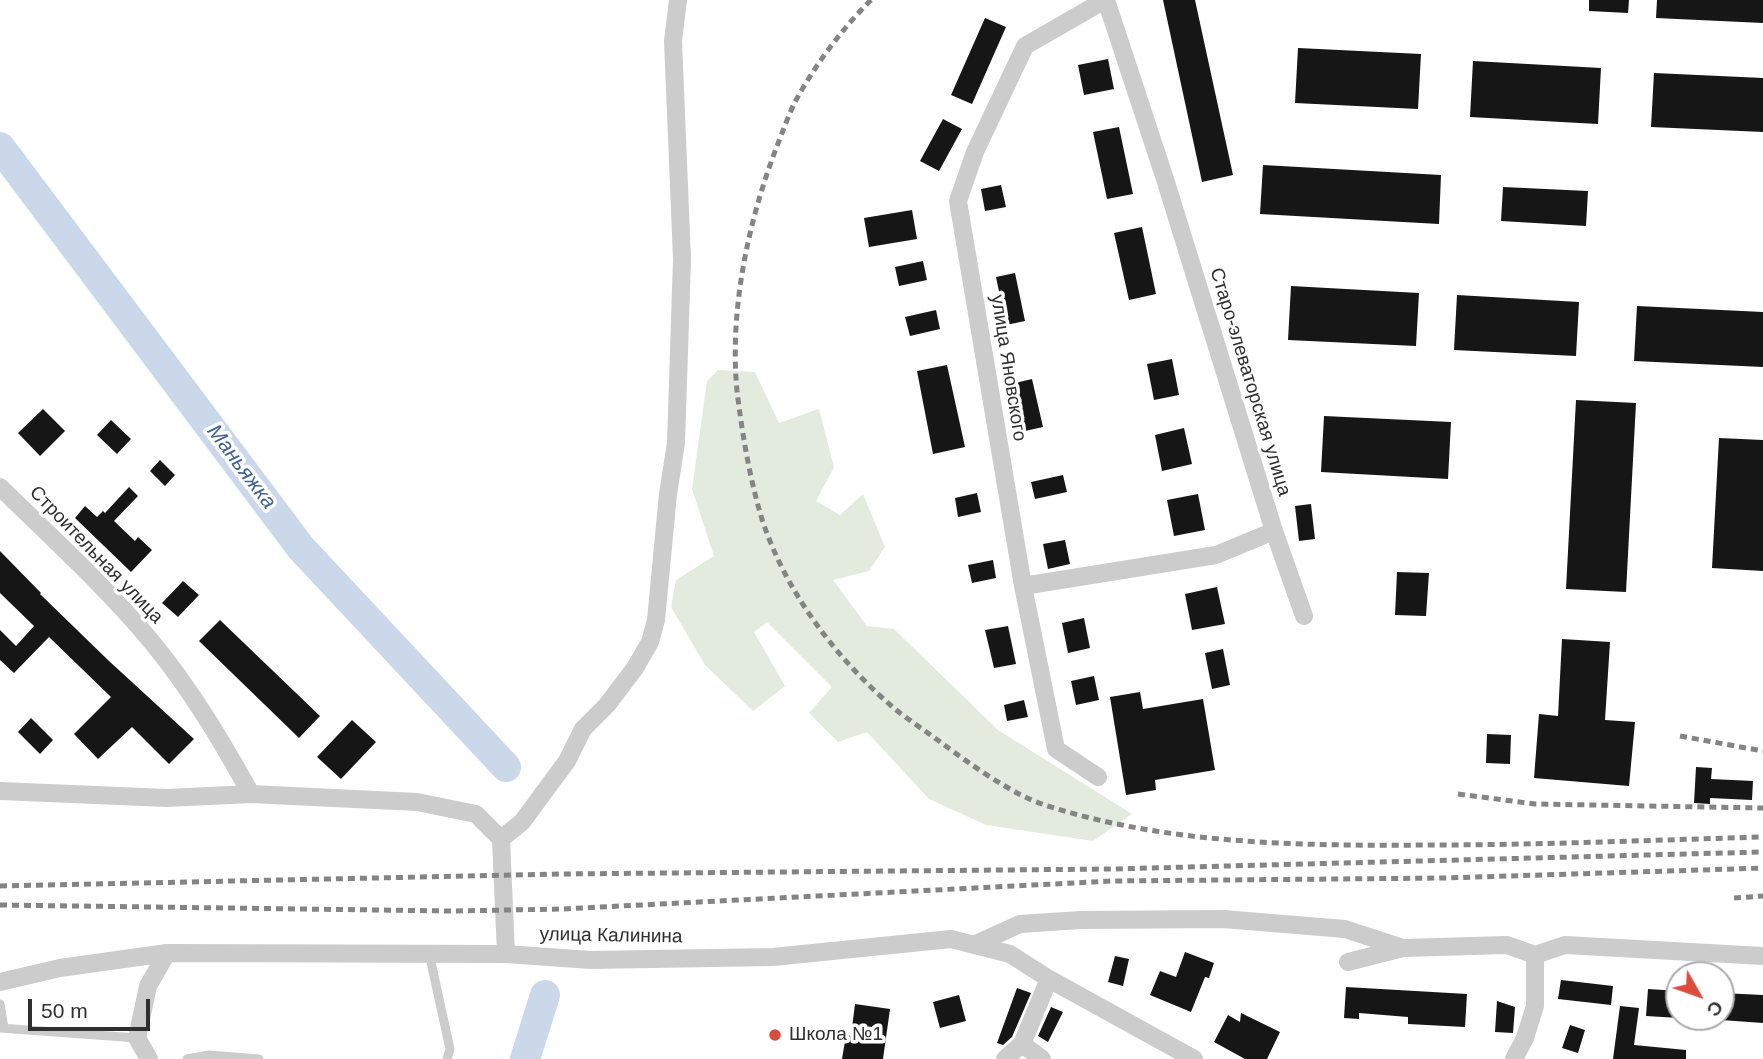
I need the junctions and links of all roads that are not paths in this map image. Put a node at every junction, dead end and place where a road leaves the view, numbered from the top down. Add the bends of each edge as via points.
1 (678, 0) edge
2 (1105, 0) edge
3 (0, 488) edge
4 (1274, 531) junction
5 (1023, 586) junction
6 (1304, 616) dead end
7 (1098, 777) dead end
8 (0, 791) edge
9 (251, 794) junction
10 (501, 839) junction
11 (976, 944) junction
12 (1403, 948) junction
13 (167, 953) junction
14 (429, 953) junction
15 (506, 954) junction
16 (1535, 955) junction
17 (1763, 957) edge
18 (1348, 961) dead end
19 (1049, 979) junction
20 (0, 982) edge
21 (0, 1004) edge
22 (2, 1028) edge
23 (137, 1038) junction
24 (1022, 1044) junction
25 (149, 1059) edge
26 (187, 1059) edge
27 (259, 1059) edge
28 (447, 1059) edge
29 (1005, 1059) edge
30 (1042, 1059) edge
31 (1194, 1059) edge
32 (1514, 1059) edge

1 - 10 street via 673,41 682,259 676,443 656,621 635,668 583,729 567,761 522,822
2 - 4 street, Старо-элеваторская улица
2 - 5 street, улица Яновского via 1025,46 975,152 958,201
3 - 9 street, Строительная улица via 108,592 151,641 187,687
4 - 5 street via 1216,555
4 - 6 street, Старо-элеваторская улица
5 - 7 street, улица Яновского via 1056,749
8 - 9 street via 167,798
9 - 10 street via 417,802 476,814
10 - 15 street
11 - 12 street via 1020,925 1223,919 1345,929
11 - 15 street, улица Калинина via 951,939 773,957 591,960
11 - 19 street, улица Калинина via 1010,954
12 - 16 street via 1507,945
12 - 18 street
13 - 14 street, улица Калинина
13 - 20 street, улица Калинина via 60,968
13 - 23 street via 148,986
14 - 15 street, улица Калинина
14 - 28 lane via 450,1049
16 - 17 street via 1565,945
16 - 32 street via 1535,1006
19 - 24 street
19 - 31 street, улица Калинина
21 - 22 lane
22 - 23 lane
23 - 25 street
24 - 29 street
24 - 30 street
26 - 27 lane via 209,1055

